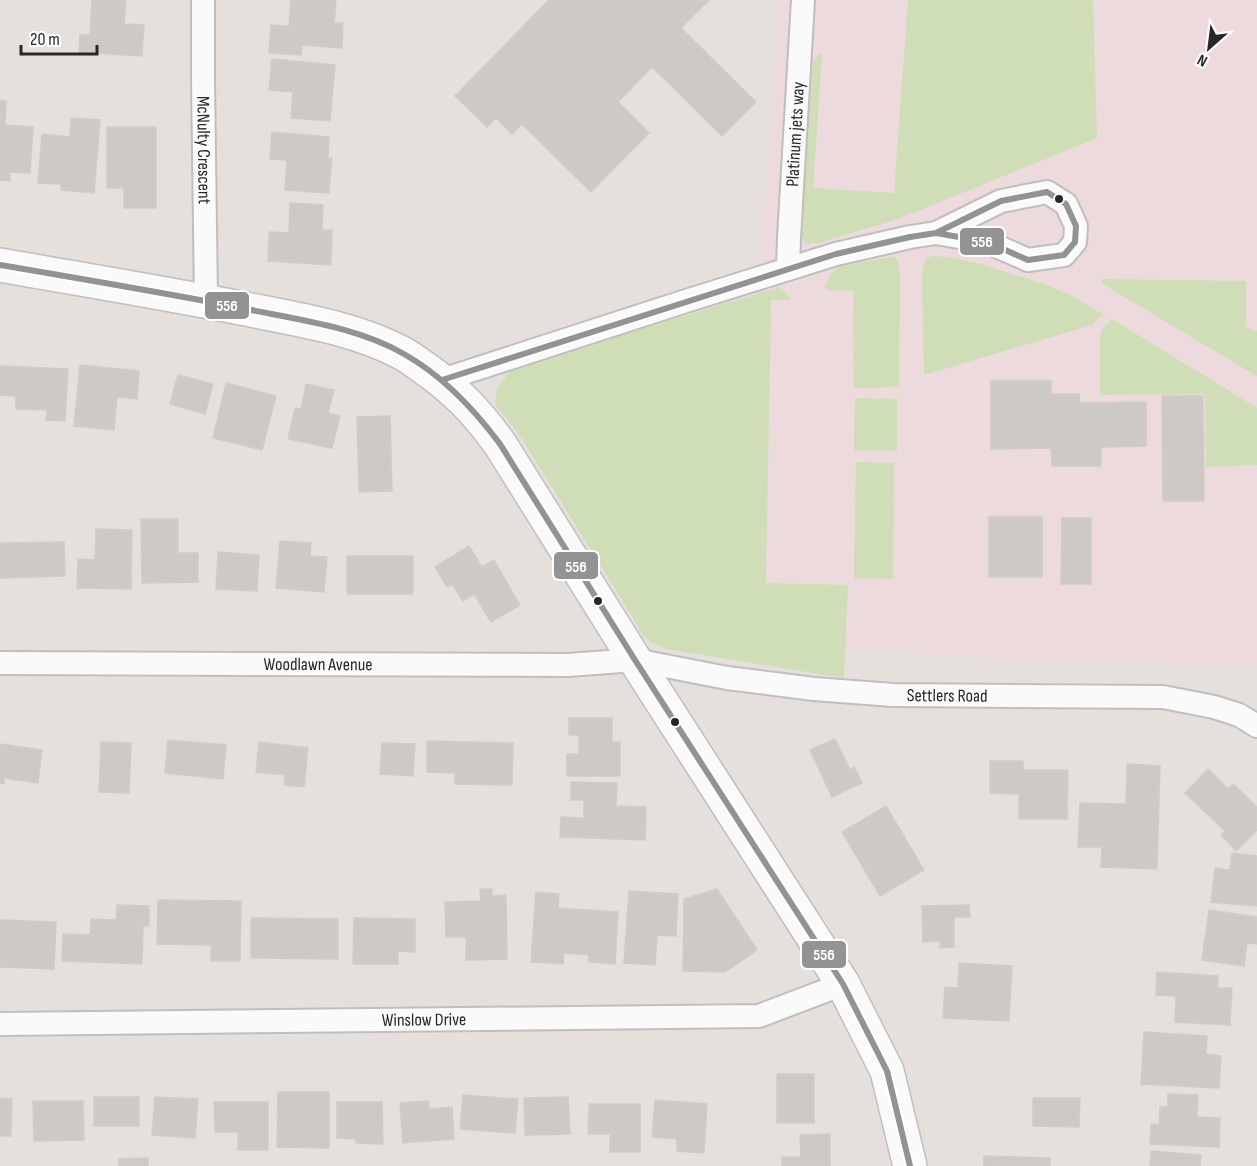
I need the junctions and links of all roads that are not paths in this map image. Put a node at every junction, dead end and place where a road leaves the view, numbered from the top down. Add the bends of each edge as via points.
1 (203, 0) edge
2 (803, 0) edge
3 (936, 233) junction
4 (0, 265) edge
5 (788, 269) junction
6 (206, 301) junction
7 (442, 380) junction
8 (635, 660) junction
9 (0, 663) edge
10 (1257, 726) edge
11 (843, 984) junction
12 (0, 1024) edge
13 (910, 1166) edge

1 - 6 street, McNulty Crescent
2 - 5 street, Platinum jets way
3 - 3 street via 987,242 1029,260 1064,255 1075,242 1076,226 1066,204 1047,192 1001,201
3 - 5 street via 836,254
4 - 6 street
5 - 7 street
6 - 7 street via 366,337 402,353
7 - 8 street via 484,421 500,444
8 - 9 street, Woodlawn Avenue via 568,665
8 - 10 street, Settlers Road via 727,678 893,695 1163,697 1214,707
8 - 11 street
11 - 12 street, Winslow Drive via 759,1016
11 - 13 street via 887,1071

